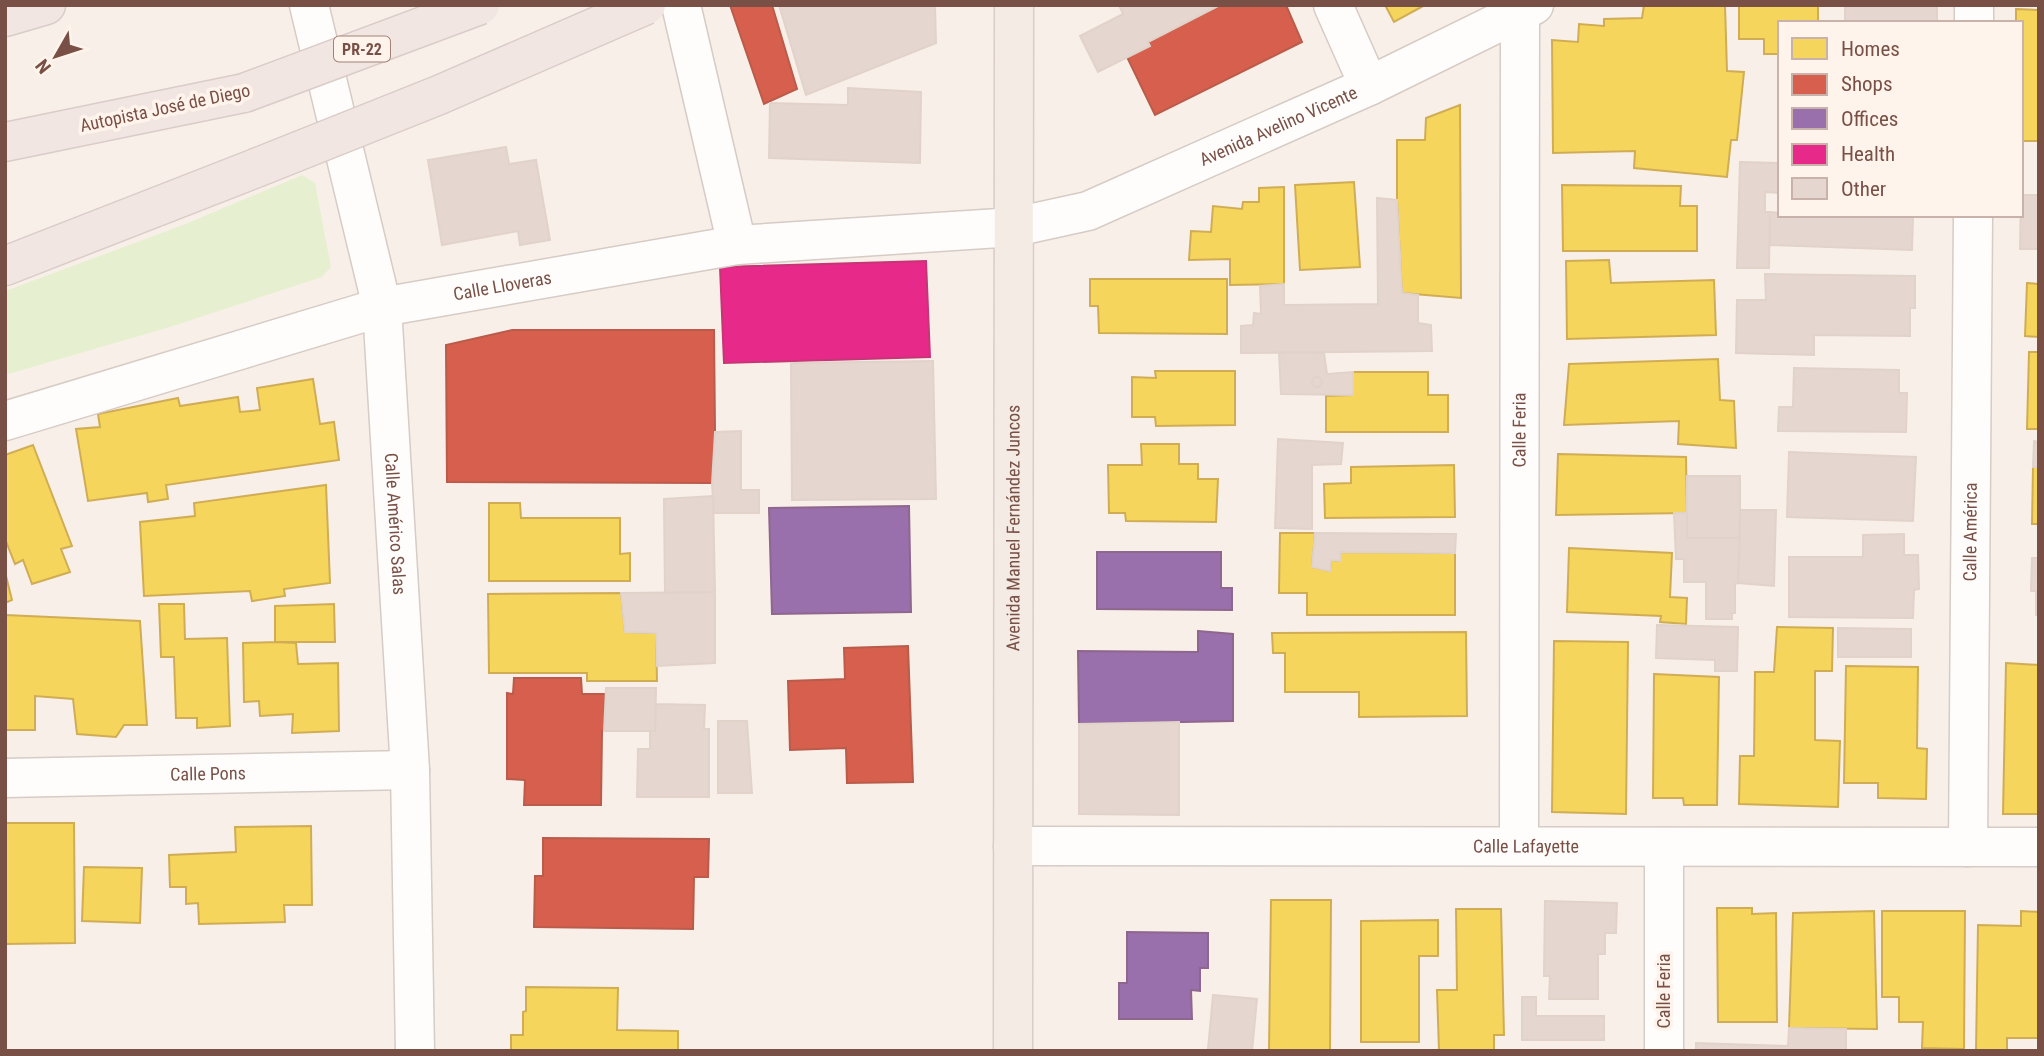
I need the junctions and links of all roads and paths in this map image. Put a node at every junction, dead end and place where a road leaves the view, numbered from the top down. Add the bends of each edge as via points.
1 (46, 5) edge
2 (309, 5) edge
3 (480, 5) edge
4 (646, 5) edge
5 (681, 5) edge
6 (1014, 5) edge
7 (1334, 5) edge
8 (1527, 9) edge
9 (5, 17) edge
10 (1369, 86) junction
11 (5, 142) edge
12 (1973, 217) edge
13 (1015, 227) junction
14 (737, 244) junction
15 (5, 266) edge
16 (382, 307) junction
17 (5, 421) edge
18 (410, 769) junction
19 (5, 778) edge
20 (1013, 846) junction
21 (1519, 846) junction
22 (1664, 847) junction
23 (1968, 847) junction
24 (2039, 847) edge
25 (415, 1051) edge
26 (1013, 1051) edge
27 (1664, 1051) edge

1 - 9 highway
2 - 16 street, Calle Américo Salas
3 - 11 highway, Autopista José de Diego / PR-22, bridge via 244,93
4 - 15 highway, bridge via 439,95
5 - 14 street
6 - 13 main road, Avenida Manuel Fernández Juncos
7 - 10 street
8 - 10 street, Avenida Avelino Vicente
8 - 21 street, Calle Feria
10 - 13 street, Avenida Avelino Vicente via 1088,211
12 - 23 street, Calle América
13 - 14 street, Calle Lloveras
13 - 20 main road, Avenida Manuel Fernández Juncos
14 - 16 street, Calle Lloveras
16 - 17 street, Calle Lloveras
16 - 18 street, Calle Américo Salas
18 - 19 street, Calle Pons
18 - 25 street, Calle Américo Salas
20 - 21 street, Calle Lafayette
20 - 26 main road, Avenida Manuel Fernández Juncos
21 - 22 street, Calle Lafayette
22 - 23 street, Calle Lafayette
22 - 27 street, Calle Feria
23 - 24 street, Calle Lafayette

